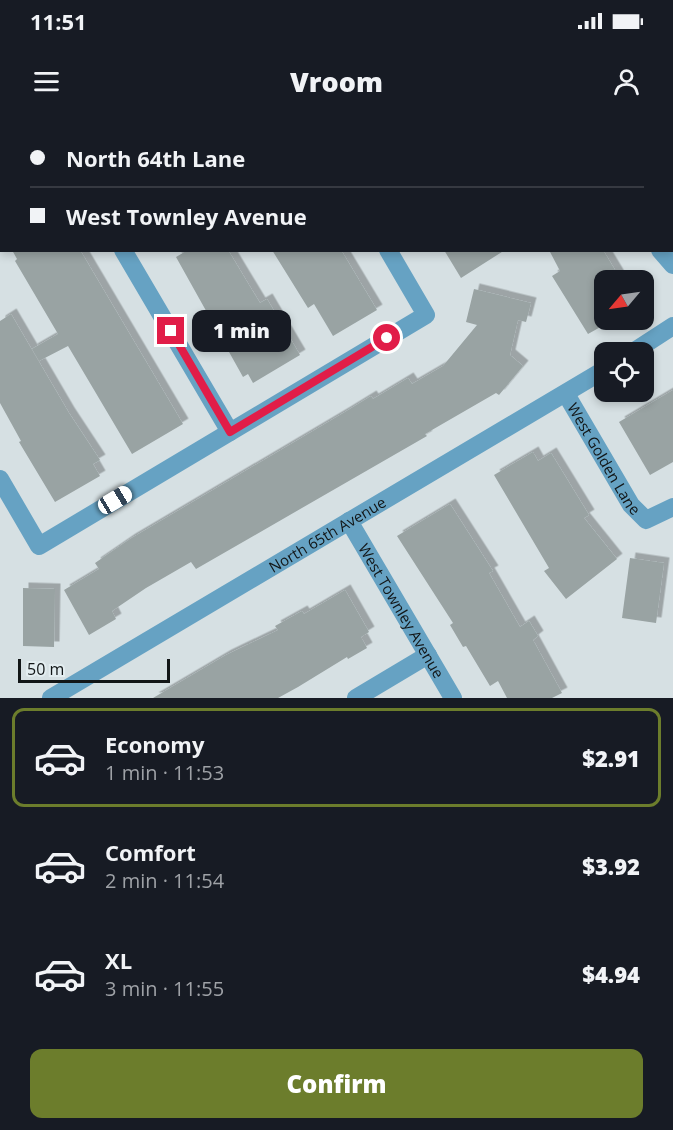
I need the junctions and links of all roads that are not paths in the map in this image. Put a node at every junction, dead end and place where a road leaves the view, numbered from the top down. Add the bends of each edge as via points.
1 (124, 252) edge
2 (389, 252) edge
3 (662, 252) edge
4 (673, 265) edge
5 (673, 326) edge
6 (648, 342) edge
7 (594, 376) edge
8 (566, 394) junction
9 (230, 432) junction
10 (0, 479) edge
11 (673, 507) edge
12 (349, 521) junction
13 (428, 655) junction
14 (51, 698) edge
15 (356, 698) edge
16 (453, 698) edge

1 - 9 street
2 - 9 street via 426,315
3 - 4 street
5 - 6 street
7 - 8 street, North 65th Avenue
8 - 11 street, West Golden Lane via 631,505 645,520
8 - 12 street, North 65th Avenue
9 - 10 street via 39,546
12 - 13 street, West Townley Avenue
12 - 14 street, North 65th Avenue
13 - 15 street
13 - 16 street, West Townley Avenue

